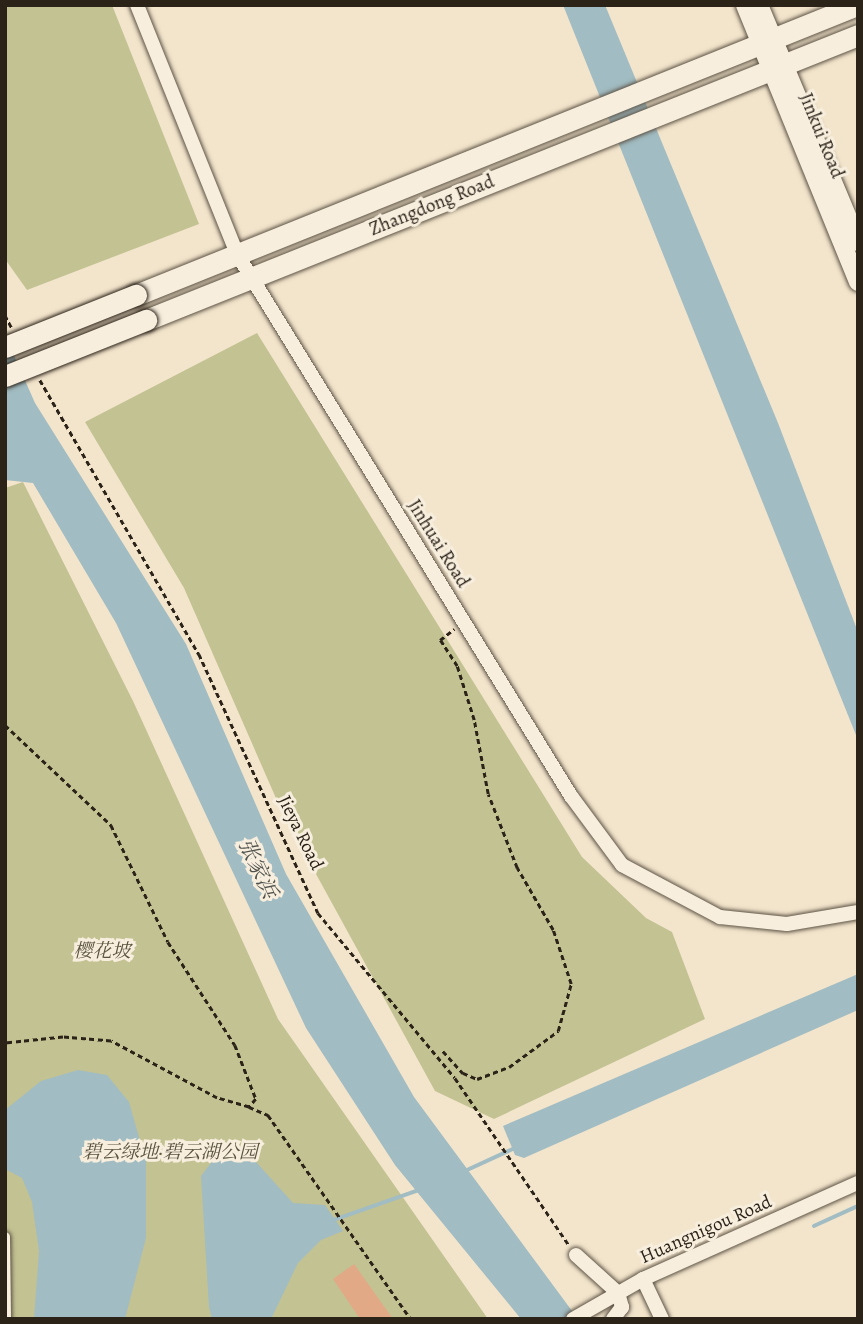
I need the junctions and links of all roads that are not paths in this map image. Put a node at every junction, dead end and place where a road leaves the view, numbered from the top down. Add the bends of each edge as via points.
1 (137, 5) edge
2 (745, 5) edge
3 (759, 5) edge
4 (857, 5) edge
5 (858, 34) edge
6 (767, 42) junction
7 (777, 67) junction
8 (858, 242) edge
9 (237, 254) junction
10 (251, 278) junction
11 (858, 282) edge
12 (11, 343) edge
13 (5, 376) edge
14 (858, 912) edge
15 (858, 1183) edge
16 (5, 1237) edge
17 (576, 1255) road end
18 (643, 1279) junction
19 (618, 1293) junction
20 (579, 1315) edge
21 (6, 1319) edge
22 (613, 1319) edge
23 (662, 1319) edge

1 - 9 street, Jinhuai Road
2 - 6 street, Jinkui Road
3 - 6 street, Jinkui Road
4 - 6 main road, Zhangdong Road
5 - 7 main road, Zhangdong Road
6 - 7 street, Jinkui Road
6 - 9 main road, Zhangdong Road
7 - 8 street, Jinkui Road
7 - 10 main road, Zhangdong Road
7 - 11 street, Jinkui Road
9 - 10 street, Jinhuai Road
9 - 12 main road, Zhangdong Road, bridge
10 - 13 main road, Zhangdong Road, bridge
10 - 14 street, Jinhuai Road via 571,796 622,865 720,917 787,924
15 - 18 street, Huangnigou Road
16 - 21 street
17 - 19 street
18 - 19 street, Huangnigou Road
18 - 23 street
19 - 20 street, Huangnigou Road
19 - 22 street via 622,1307

